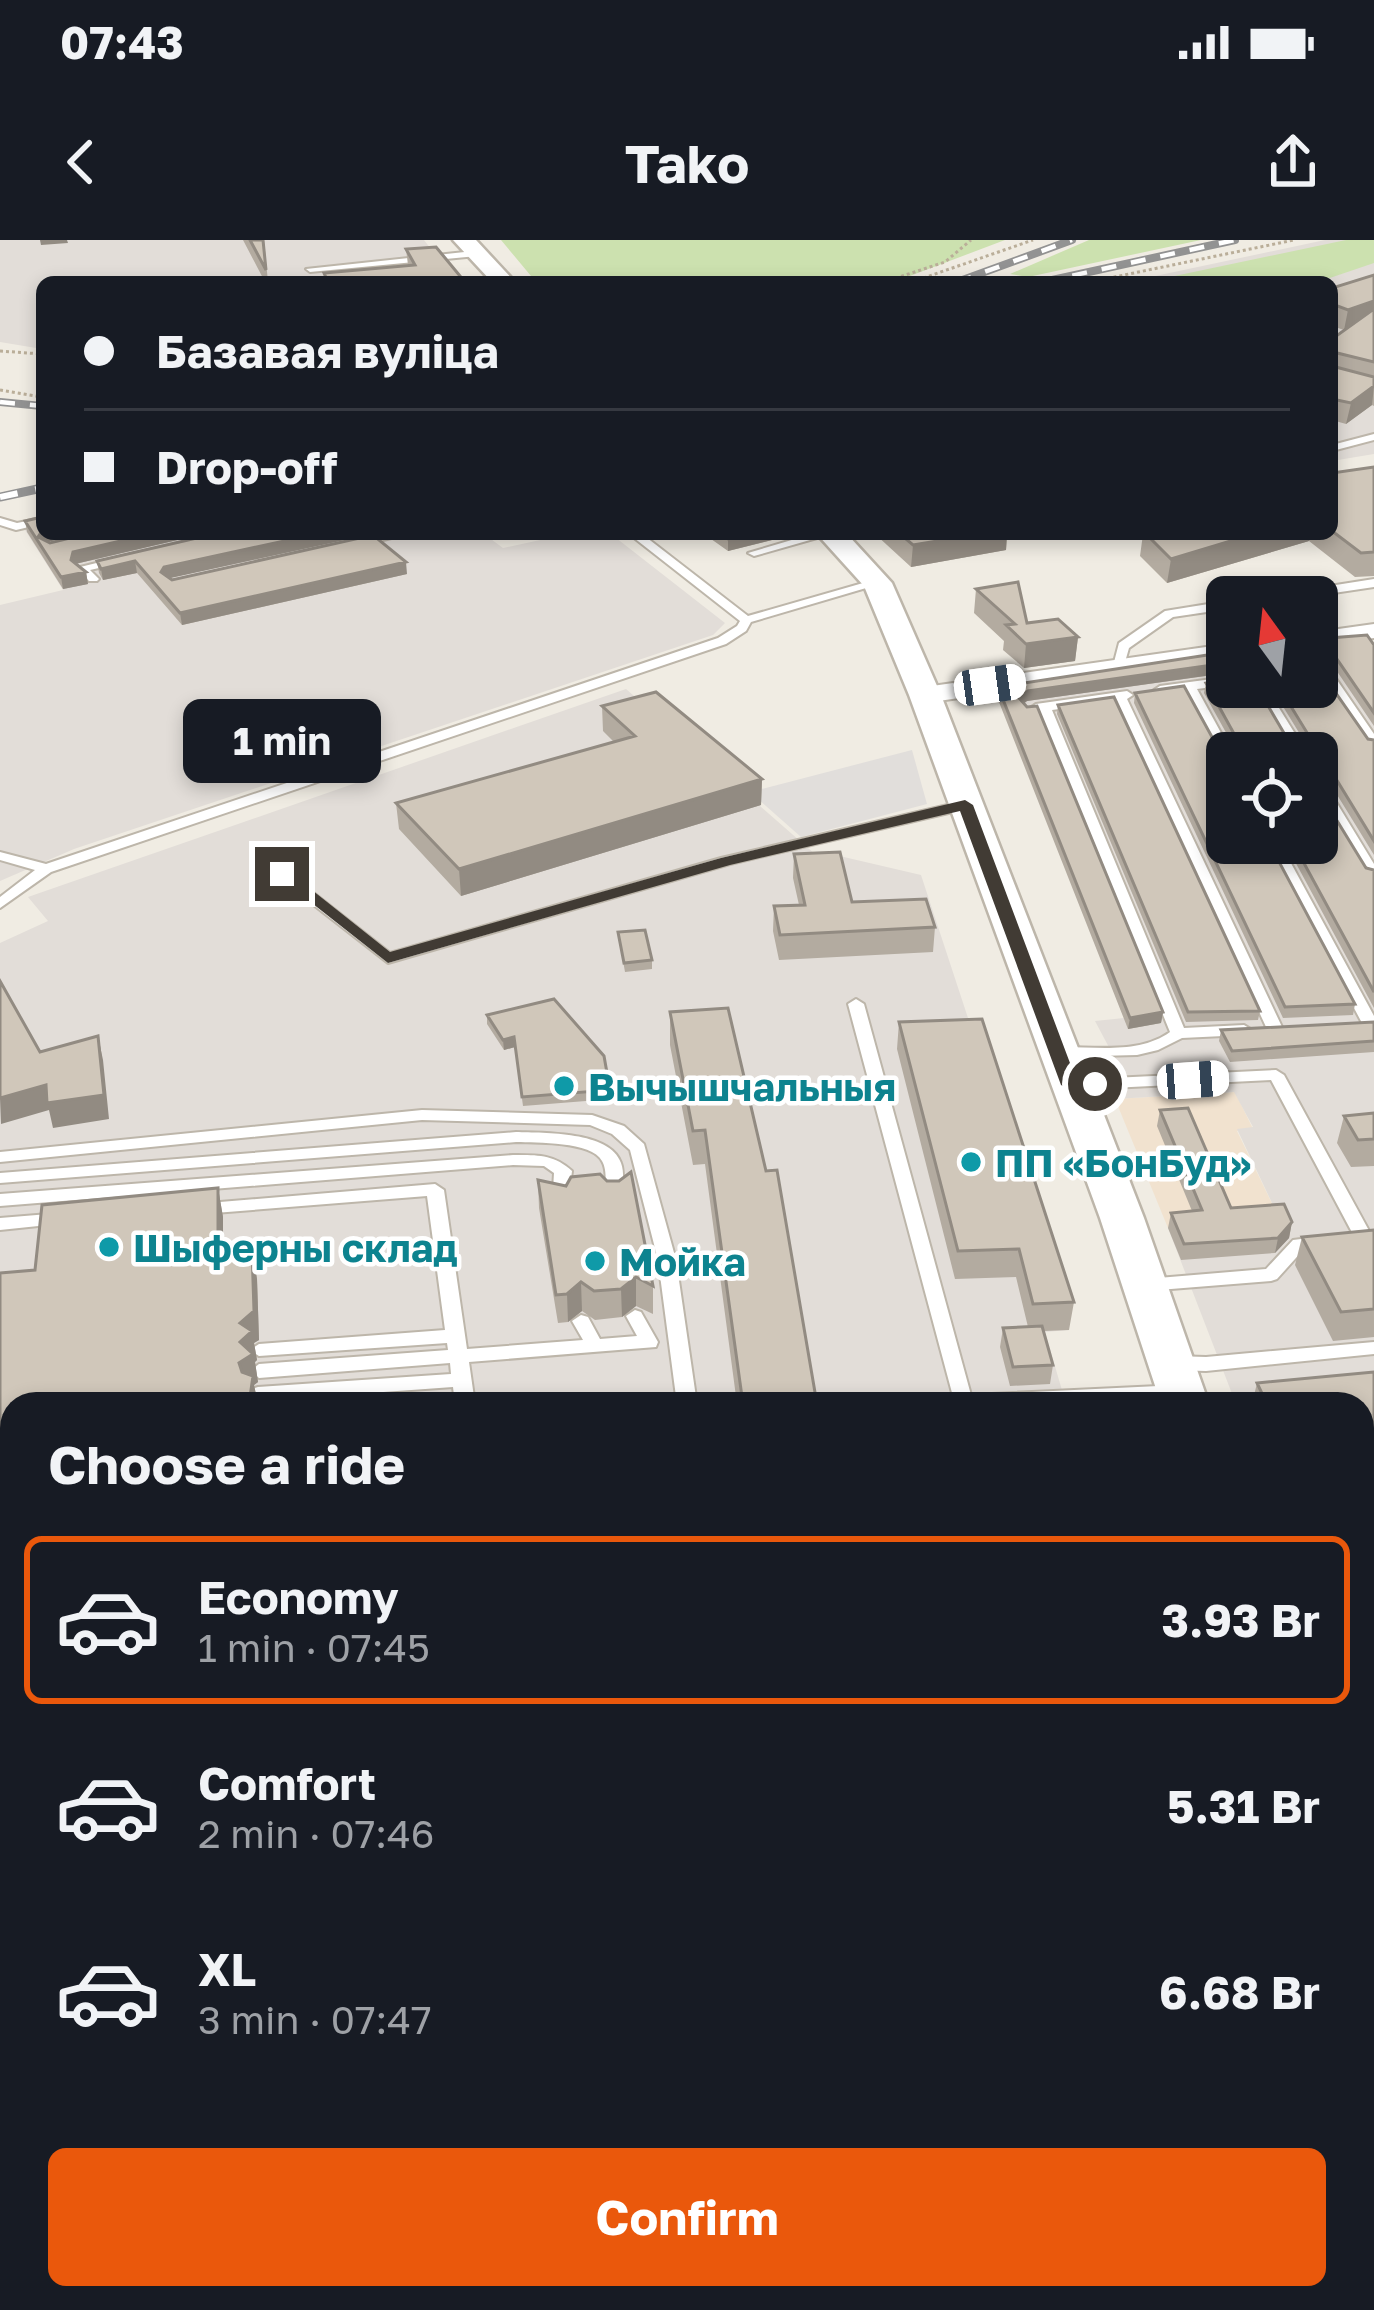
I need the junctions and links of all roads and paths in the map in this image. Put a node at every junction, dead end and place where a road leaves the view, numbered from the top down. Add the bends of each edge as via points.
1 (971, 240) edge
2 (1034, 240) edge
3 (1294, 240) edge
4 (469, 247) edge
5 (310, 269) dead end
6 (498, 276) edge
7 (902, 276) edge
8 (929, 276) edge
9 (1119, 276) edge
10 (0, 351) edge
11 (36, 354) edge
12 (0, 390) edge
13 (36, 396) edge
14 (1374, 437) edge
15 (1338, 446) edge
16 (0, 521) edge
17 (36, 522) edge
18 (374, 540) edge
19 (643, 540) edge
20 (813, 540) edge
21 (840, 540) edge
22 (333, 549) edge
23 (754, 553) dead end
24 (127, 559) edge
25 (93, 579) dead end
26 (877, 583) junction
27 (1374, 583) edge
28 (1338, 589) edge
29 (1206, 608) edge
30 (746, 620) junction
31 (1374, 631) edge
32 (1338, 636) edge
33 (1206, 654) edge
34 (1119, 666) junction
35 (1206, 684) edge
36 (1190, 686) junction
37 (1338, 691) edge
38 (925, 694) junction
39 (1119, 696) junction
40 (1214, 732) edge
41 (1374, 744) edge
42 (965, 805) junction
43 (1338, 817) edge
44 (0, 856) edge
45 (1285, 864) edge
46 (46, 868) junction
47 (282, 874) dead end
48 (1374, 876) edge
49 (0, 904) edge
50 (856, 1004) dead end
51 (1372, 1023) edge
52 (1346, 1024) edge
53 (1299, 1028) edge
54 (1275, 1029) junction
55 (1178, 1033) junction
56 (1063, 1068) junction
57 (0, 1157) edge
58 (0, 1178) edge
59 (0, 1200) edge
60 (614, 1202) edge
61 (561, 1206) edge
62 (183, 1210) edge
63 (92, 1217) edge
64 (0, 1224) edge
65 (1369, 1238) edge
66 (1146, 1285) junction
67 (635, 1316) dead end
68 (581, 1321) dead end
69 (455, 1336) junction
70 (595, 1346) junction
71 (1374, 1348) edge
72 (458, 1358) junction
73 (461, 1380) junction
74 (1178, 1386) edge
75 (287, 1392) edge
76 (463, 1392) edge
77 (685, 1392) edge
78 (960, 1392) edge
79 (1097, 1392) edge

1 - 7 path via 967,249
2 - 8 path
3 - 9 path
4 - 5 lane
4 - 6 street
10 - 11 path
12 - 13 path
14 - 15 lane
16 - 17 lane
18 - 22 lane
19 - 30 lane
20 - 23 lane
21 - 26 street
24 - 25 lane via 82,568
26 - 30 lane
26 - 38 street
27 - 28 lane
29 - 34 lane via 1168,614 1123,646
30 - 46 lane via 722,641
31 - 32 street
33 - 34 street
34 - 38 street
35 - 36 lane
36 - 39 lane
36 - 40 lane
37 - 41 lane
38 - 42 street
39 - 54 lane
39 - 55 lane via 1036,708
42 - 47 lane via 726,861 388,958
42 - 56 street
43 - 48 lane
44 - 46 lane
45 - 51 lane
46 - 49 lane
50 - 78 lane
51 - 52 lane
53 - 54 lane
54 - 55 lane
55 - 56 lane via 1167,1044
56 - 65 lane via 1276,1075
56 - 66 street
57 - 77 lane via 422,1115 592,1120 638,1148 667,1260
58 - 60 lane via 516,1137 602,1148 613,1163
59 - 61 lane via 548,1161 563,1171
62 - 69 lane via 435,1190
63 - 64 lane
65 - 66 lane via 1299,1244 1271,1274
66 - 74 street
67 - 70 lane via 649,1342
68 - 70 lane
69 - 72 lane
69 - 72 lane via 259,1361
70 - 72 lane
71 - 74 lane via 1206,1364
72 - 73 lane
73 - 75 lane
73 - 76 lane
74 - 79 lane

